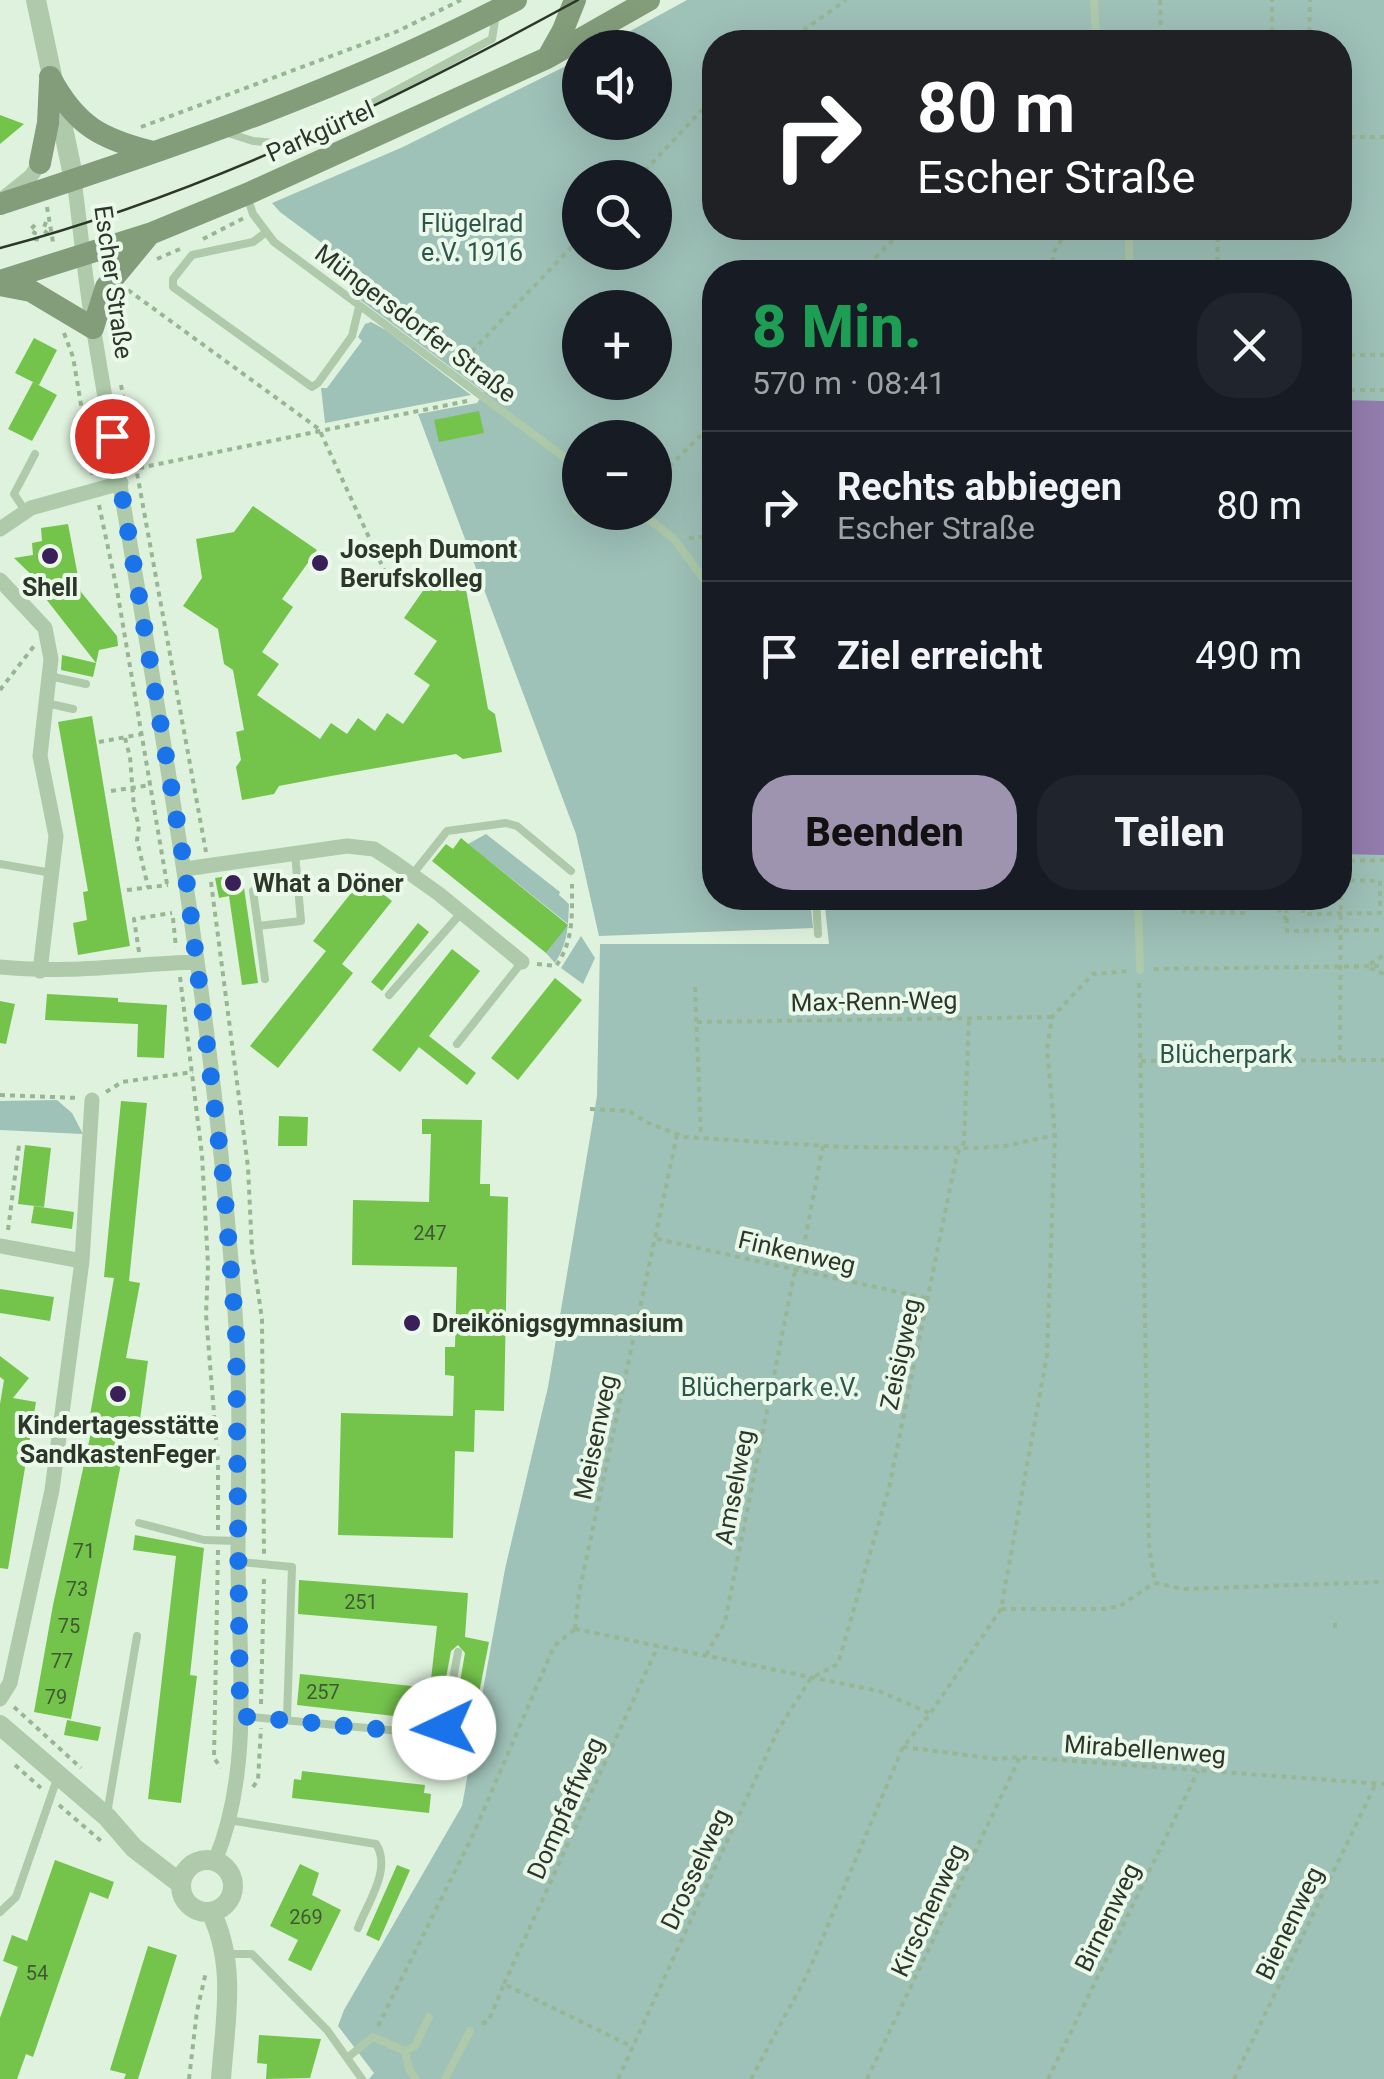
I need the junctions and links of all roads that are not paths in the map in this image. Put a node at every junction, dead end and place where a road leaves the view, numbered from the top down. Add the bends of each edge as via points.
1 (36, 0) edge
2 (575, 0) edge
3 (1094, 0) edge
4 (633, 3) edge
5 (507, 5) edge
6 (1095, 30) edge
7 (547, 58) junction
8 (50, 77) junction
9 (218, 130) junction
10 (153, 152) junction
11 (40, 163) joint
12 (74, 180) junction
13 (246, 194) junction
14 (0, 203) edge
15 (152, 233) junction
16 (265, 233) junction
17 (85, 256) junction
18 (0, 283) edge
19 (359, 306) junction
20 (93, 328) junction
21 (35, 454) dead end
22 (562, 456) edge
23 (121, 483) junction
24 (26, 512) junction
25 (0, 530) edge
26 (663, 530) edge
27 (702, 577) edge
28 (0, 580) edge
29 (49, 676) junction
30 (86, 684) dead end
31 (46, 703) junction
32 (73, 709) dead end
33 (295, 853) junction
34 (0, 864) edge
35 (185, 869) junction
36 (571, 871) road end
37 (52, 873) junction
38 (412, 875) junction
39 (253, 891) dead end
40 (817, 910) edge
41 (1138, 910) edge
42 (462, 912) junction
43 (258, 926) junction
44 (818, 934) dead end
45 (197, 962) junction
46 (522, 962) joint
47 (0, 967) edge
48 (1140, 970) road end
49 (40, 971) junction
50 (264, 979) dead end
51 (389, 995) dead end
52 (458, 1044) dead end
53 (92, 1100) road end
54 (3, 1246) edge
55 (82, 1261) junction
56 (139, 1523) dead end
57 (238, 1540) junction
58 (238, 1562) junction
59 (137, 1636) dead end
60 (458, 1652) dead end
61 (1, 1698) edge
62 (240, 1716) junction
63 (287, 1720) junction
64 (0, 1726) edge
65 (59, 1774) junction
66 (107, 1817) junction
67 (228, 1820) junction
68 (215, 1861) junction
69 (180, 1884) junction
70 (0, 1912) edge
71 (211, 1912) junction
72 (358, 1928) dead end
73 (226, 1954) junction
74 (429, 2017) dead end
75 (470, 2031) road end
76 (405, 2051) junction
77 (347, 2058) junction
78 (221, 2079) edge
79 (362, 2079) edge
80 (416, 2079) edge
81 (445, 2079) edge

1 - 8 street, Escher Straße
2 - 7 main road
3 - 6 lane
4 - 7 main road, Parkgürtel
5 - 9 main road, Parkgürtel via 370,71
5 - 9 lane via 492,38 284,144
7 - 13 main road, Parkgürtel
8 - 10 main road via 88,126
8 - 11 main road
8 - 12 street, Escher Straße
9 - 10 main road, Parkgürtel
10 - 12 main road, Parkgürtel
11 - 14 street
12 - 14 main road, Parkgürtel
12 - 17 street, Escher Straße
13 - 15 main road, Parkgürtel
13 - 16 lane, Müngersdorfer Straße
15 - 17 main road, Parkgürtel
15 - 20 main road via 106,287
16 - 19 lane, Müngersdorfer Straße
16 - 19 lane via 192,255 173,287 312,387 352,336
17 - 18 main road, Parkgürtel
17 - 20 street, Escher Straße
18 - 20 main road via 31,292
19 - 22 lane, Müngersdorfer Straße
20 - 23 street, Escher Straße
21 - 24 lane via 14,494
23 - 24 street
23 - 35 street, Escher Straße
24 - 25 street
26 - 27 lane
28 - 29 street via 45,628
29 - 30 lane
29 - 31 street
31 - 32 lane
31 - 37 street via 40,756 56,836
33 - 35 street
33 - 38 street via 374,849
33 - 43 lane via 300,921
34 - 37 lane
35 - 45 street, Escher Straße
36 - 38 lane via 506,823 447,831
37 - 49 street
38 - 42 street
39 - 43 lane
40 - 44 lane
41 - 48 lane
42 - 46 street
42 - 51 lane
43 - 50 lane
45 - 49 street
45 - 57 street, Escher Straße via 235,1314
46 - 52 lane
47 - 49 street
53 - 55 street
54 - 55 street
55 - 61 street via 52,1490 10,1684
56 - 57 lane via 204,1540
57 - 58 street, Escher Straße
58 - 62 street, Escher Straße
58 - 63 lane via 292,1567
59 - 66 lane
60 - 63 lane via 444,1728 410,1732
62 - 63 lane
62 - 67 street, Escher Straße
64 - 65 street
65 - 66 street
65 - 70 lane via 16,1897
66 - 69 street
67 - 68 street, Escher Straße
67 - 72 lane via 376,1844 384,1867
68 - 69 street via 192,1864
68 - 71 street via 234,1884 225,1906
69 - 71 street via 189,1906
71 - 73 street
73 - 77 lane via 252,1954
73 - 78 street
74 - 76 lane
75 - 81 lane
76 - 77 lane via 373,2036
76 - 80 lane
77 - 79 lane

